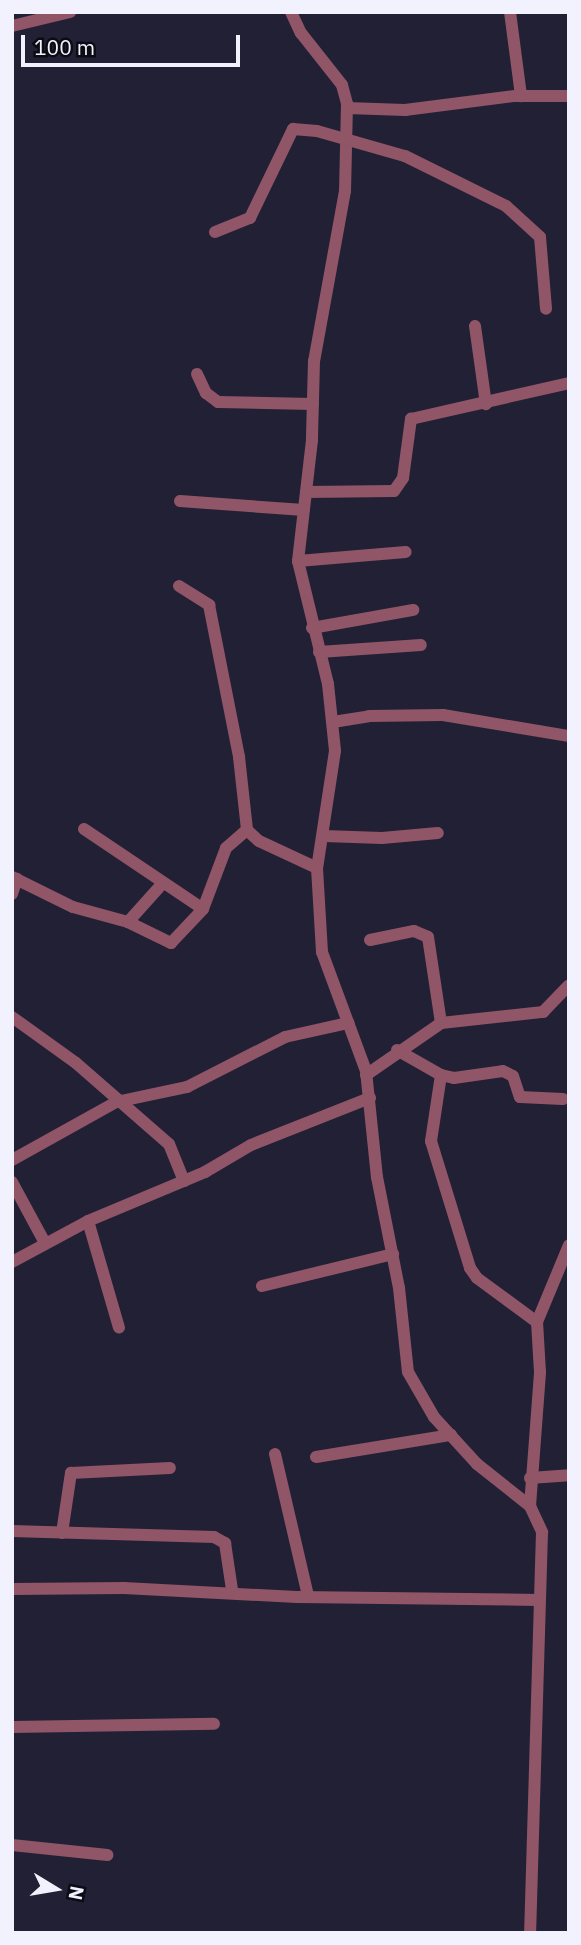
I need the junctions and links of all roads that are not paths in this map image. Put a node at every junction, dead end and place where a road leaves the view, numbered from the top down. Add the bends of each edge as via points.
1 (70, 12) edge
2 (291, 12) edge
3 (510, 12) edge
4 (12, 26) edge
5 (522, 96) junction
6 (569, 96) edge
7 (346, 107) junction
8 (346, 138) junction
9 (215, 232) dead end
10 (546, 309) dead end
11 (475, 326) dead end
12 (197, 374) dead end
13 (569, 383) edge
14 (313, 404) junction
15 (486, 404) junction
16 (306, 492) junction
17 (180, 501) dead end
18 (304, 510) junction
19 (406, 552) dead end
20 (298, 561) junction
21 (179, 586) dead end
22 (413, 610) dead end
23 (312, 628) junction
24 (421, 645) dead end
25 (318, 652) junction
26 (333, 722) junction
27 (569, 736) edge
28 (85, 829) dead end
29 (247, 830) junction
30 (438, 833) dead end
31 (324, 836) junction
32 (317, 868) junction
33 (15, 878) edge
34 (163, 883) junction
35 (12, 894) edge
36 (203, 909) junction
37 (128, 922) junction
38 (370, 940) dead end
39 (569, 985) edge
40 (12, 1017) edge
41 (348, 1023) junction
42 (441, 1023) junction
43 (397, 1050) junction
44 (366, 1075) junction
45 (441, 1075) junction
46 (370, 1098) junction
47 (563, 1098) dead end
48 (116, 1102) junction
49 (12, 1160) edge
50 (184, 1181) junction
51 (12, 1182) edge
52 (88, 1222) junction
53 (45, 1243) junction
54 (569, 1245) edge
55 (393, 1254) junction
56 (12, 1262) edge
57 (262, 1286) dead end
58 (537, 1322) junction
59 (119, 1328) dead end
60 (451, 1435) junction
61 (275, 1454) dead end
62 (316, 1457) dead end
63 (170, 1468) dead end
64 (569, 1475) edge
65 (530, 1478) junction
66 (530, 1506) junction
67 (12, 1531) edge
68 (62, 1533) junction
69 (12, 1589) edge
70 (232, 1590) junction
71 (308, 1596) junction
72 (540, 1600) junction
73 (214, 1724) dead end
74 (12, 1727) edge
75 (12, 1845) edge
76 (107, 1855) dead end
77 (530, 1933) edge

1 - 4 street
2 - 7 street via 301,33 342,85
3 - 5 street
5 - 6 street
5 - 7 street via 405,110
7 - 8 street
8 - 9 street via 293,130 250,218
8 - 10 street via 405,156 465,183 533,227 544,250
8 - 14 street via 345,191 314,361
11 - 15 street
12 - 14 street via 206,393 218,402
13 - 15 street
14 - 16 street
15 - 16 street via 411,419 403,478 394,491
16 - 18 street
17 - 18 street
18 - 20 street
19 - 20 street
20 - 23 street
21 - 29 street via 209,604 239,757
22 - 23 street
23 - 25 street
24 - 25 street
25 - 26 street
26 - 27 street via 369,716 443,715
26 - 31 street via 334,776
28 - 34 street
29 - 32 street
29 - 36 street via 226,848
30 - 31 street via 382,838
31 - 32 street
32 - 41 street via 322,952
33 - 35 street
33 - 37 street via 89,914
34 - 36 street
34 - 37 street
36 - 37 street via 171,943
38 - 42 street via 414,931 428,937
39 - 42 street via 543,1012
40 - 48 street via 76,1063
41 - 44 street
41 - 48 street via 285,1037 187,1087
42 - 43 street
43 - 44 street
43 - 45 street
44 - 46 street
45 - 47 street via 454,1078 503,1071 513,1076 520,1097
45 - 58 street via 431,1141 470,1268
46 - 50 street via 251,1145
46 - 55 street via 377,1177
48 - 49 street
48 - 50 street via 169,1144
50 - 52 street
51 - 53 street
52 - 53 street
52 - 59 street
53 - 56 street
54 - 58 street
55 - 57 street
55 - 60 street via 408,1372 419,1396
58 - 65 street via 539,1383
60 - 62 street
60 - 66 street via 477,1464
61 - 71 street
63 - 68 street via 76,1470 68,1486
64 - 65 street
65 - 66 street
66 - 72 street via 542,1532
67 - 68 street
68 - 70 street via 221,1539
69 - 70 street
70 - 71 street
71 - 72 street
72 - 77 street
73 - 74 street
75 - 76 street

